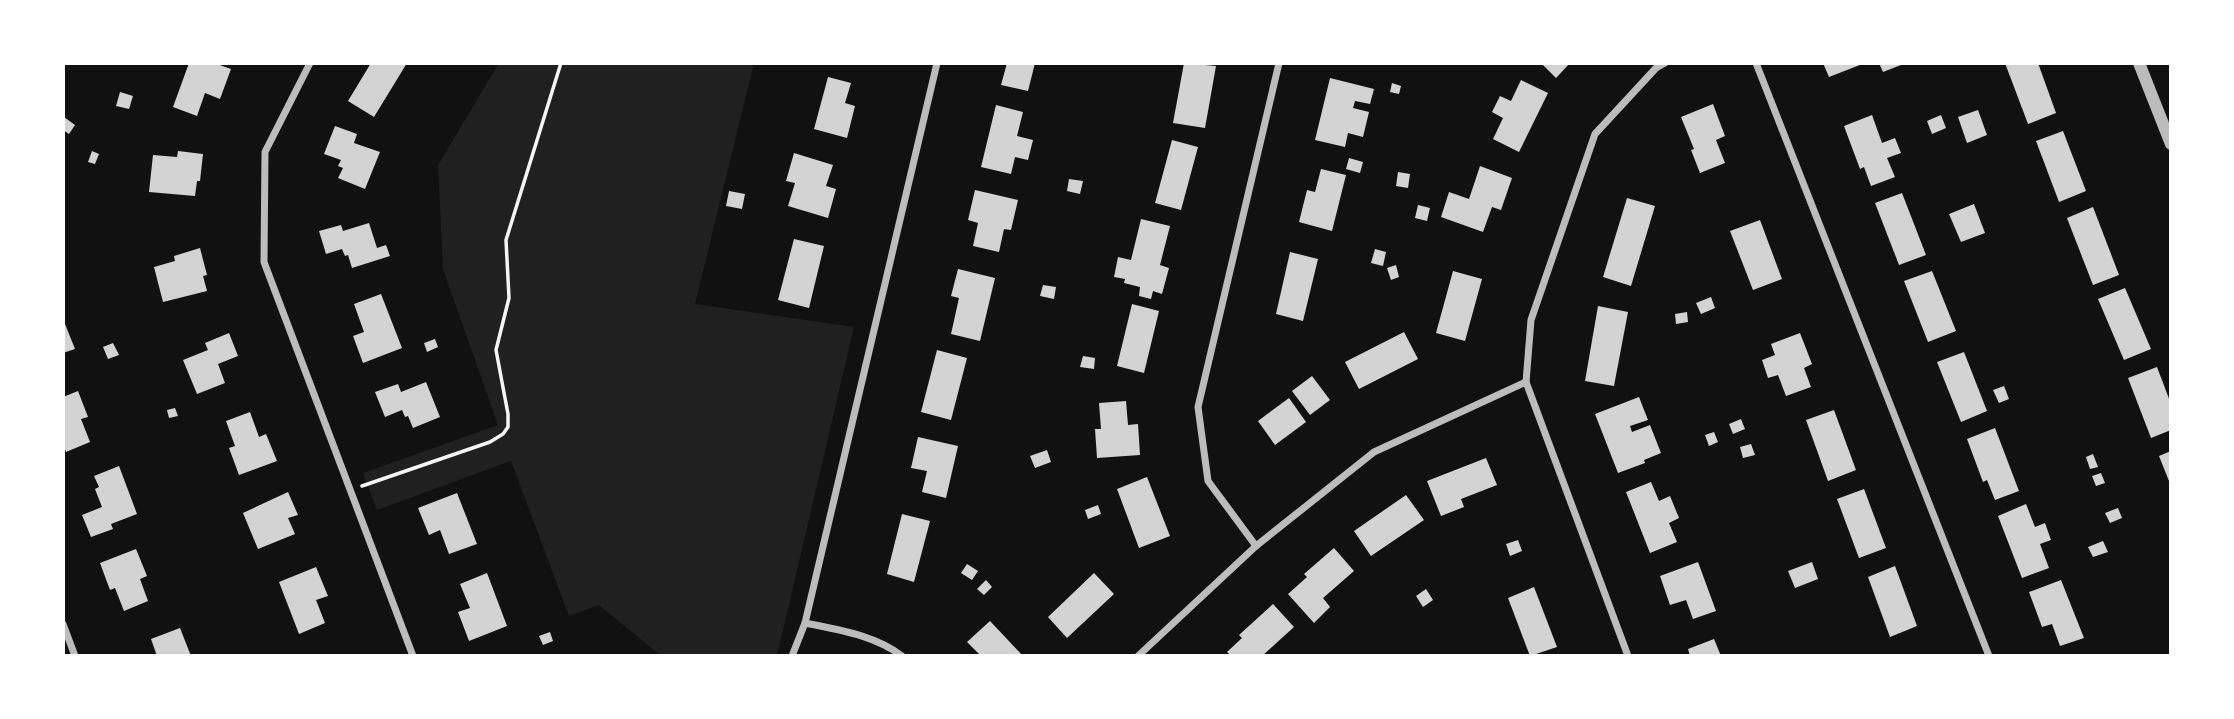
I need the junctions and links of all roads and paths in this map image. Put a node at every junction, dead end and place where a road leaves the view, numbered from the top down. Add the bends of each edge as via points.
1 (310, 63) edge
2 (561, 63) edge
3 (937, 63) edge
4 (1279, 63) edge
5 (1665, 63) edge
6 (1756, 63) edge
7 (2139, 63) edge
8 (2171, 144) edge
9 (1526, 382) junction
10 (351, 490) junction
11 (1256, 546) junction
12 (805, 623) junction
13 (63, 624) edge
14 (75, 656) edge
15 (413, 656) edge
16 (792, 656) edge
17 (902, 656) edge
18 (1138, 656) edge
19 (1628, 656) edge
20 (1989, 656) edge

1 - 10 street via 265,152 264,262
2 - 10 path via 506,240 509,298 496,350 508,427 490,442
3 - 12 street
4 - 11 street via 1198,407 1208,481
5 - 9 street via 1595,134 1531,320
6 - 20 street
7 - 8 street
9 - 11 street via 1374,452
9 - 19 street
10 - 15 street
11 - 18 street
12 - 16 street
12 - 17 street via 865,636
13 - 14 street

